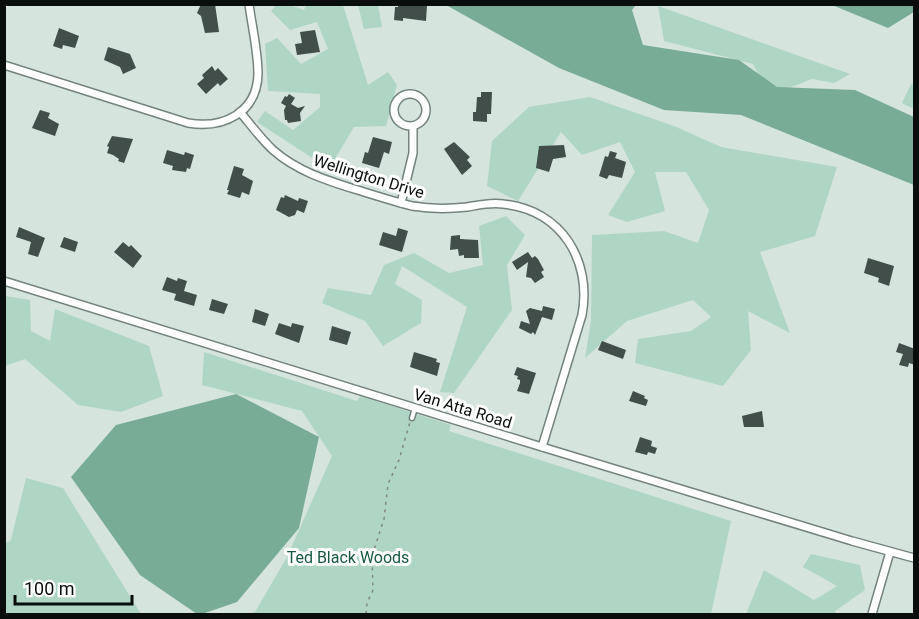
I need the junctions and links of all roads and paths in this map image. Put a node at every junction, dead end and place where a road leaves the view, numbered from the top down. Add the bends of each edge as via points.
1 (249, 4) edge
2 (4, 66) edge
3 (240, 112) junction
4 (413, 126) junction
5 (401, 203) junction
6 (4, 280) edge
7 (415, 408) junction
8 (411, 418) joint
9 (542, 447) junction
10 (890, 552) junction
11 (915, 558) edge
12 (366, 615) edge
13 (872, 615) edge

1 - 3 street via 258,76 254,93
2 - 3 street via 203,126 218,124
3 - 5 street, Wellington Drive via 273,150 297,167
4 - 4 street via 424,118 426,106 418,96 406,95 396,103 395,115 403,124
4 - 5 street via 413,153
5 - 9 street, Wellington Drive via 433,208 505,204 536,213 568,240 583,272 584,306
6 - 7 street, Van Atta Road
7 - 8 lane
7 - 9 street, Van Atta Road
8 - 12 path via 388,484 385,515 372,555 373,590
9 - 10 street, Van Atta Road
10 - 11 street, Van Atta Road
10 - 13 street

